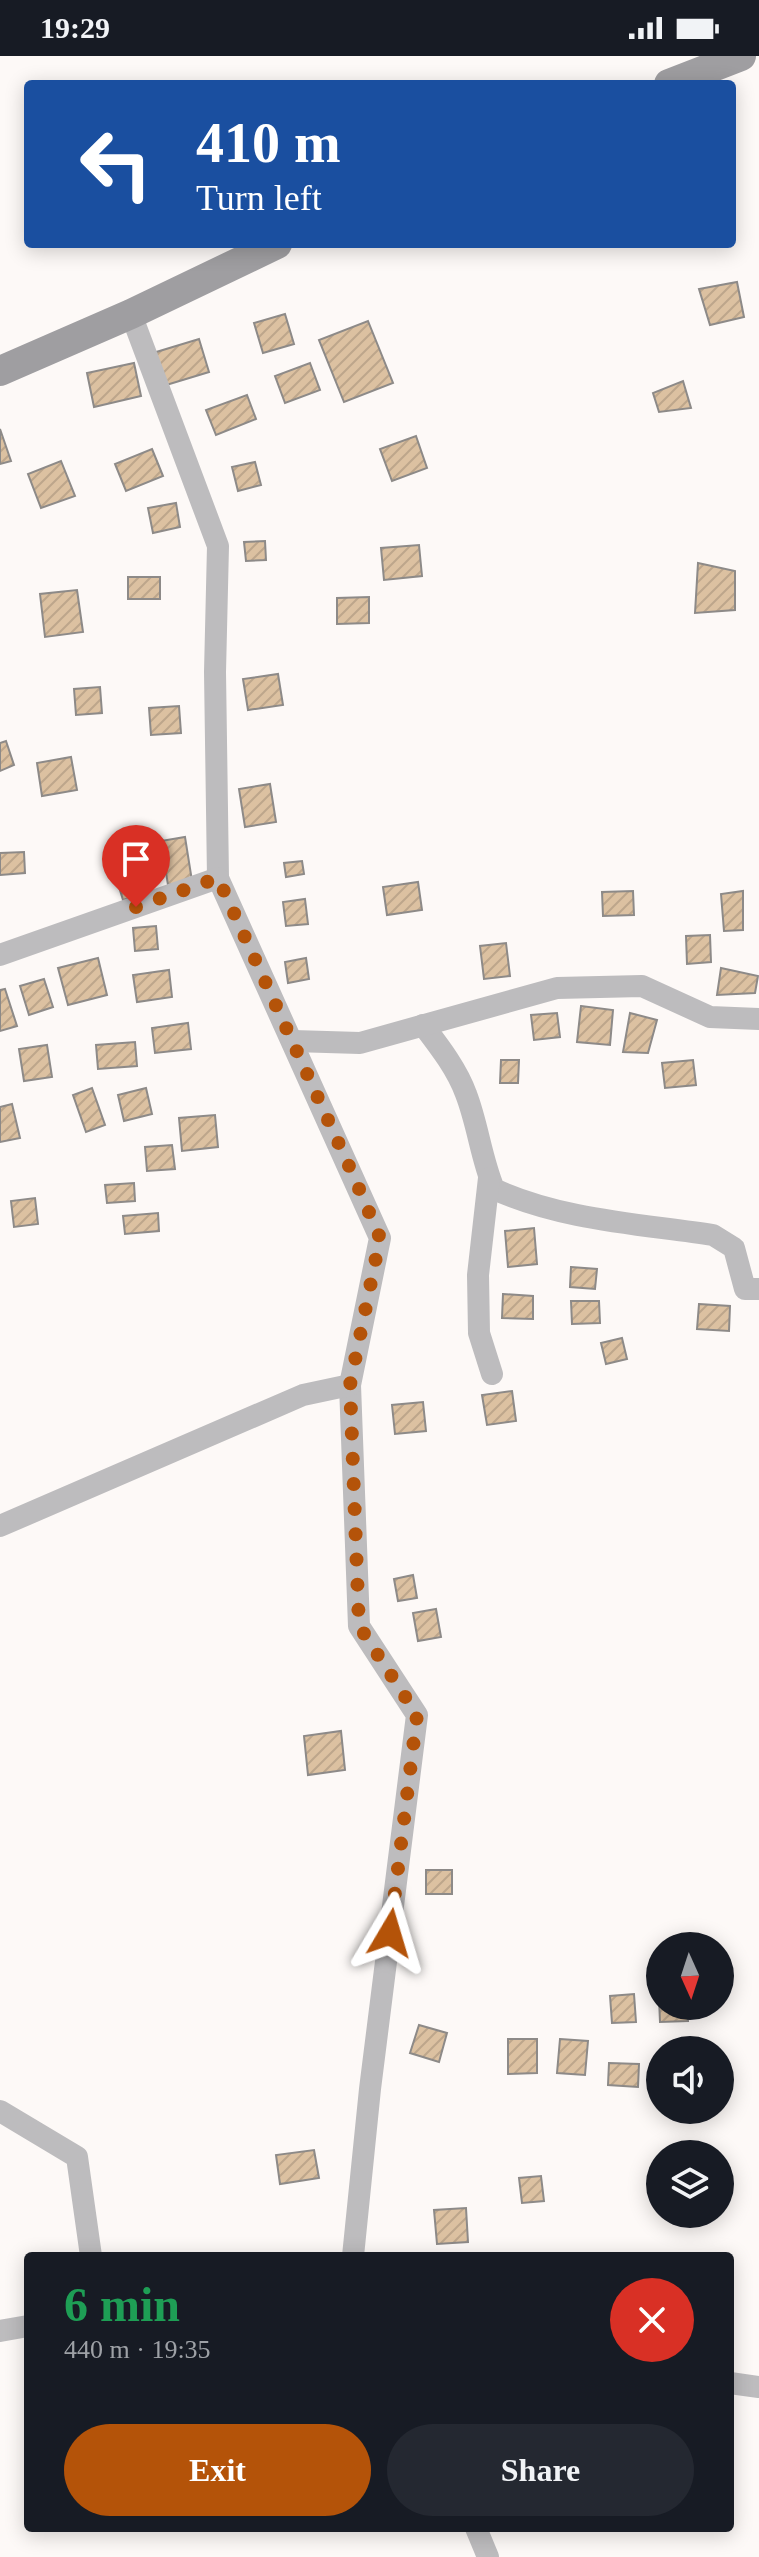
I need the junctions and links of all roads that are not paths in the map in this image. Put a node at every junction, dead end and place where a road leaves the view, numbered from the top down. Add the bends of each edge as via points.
1 (741, 56) edge
2 (679, 80) edge
3 (269, 248) edge
4 (131, 314) junction
5 (0, 371) edge
6 (218, 878) junction
7 (0, 955) edge
8 (759, 1019) edge
9 (423, 1025) junction
10 (293, 1041) junction
11 (489, 1178) junction
12 (759, 1289) edge
13 (492, 1374) dead end
14 (350, 1385) junction
15 (0, 1526) edge
16 (0, 2111) edge
17 (90, 2252) edge
18 (353, 2252) edge
19 (24, 2327) edge
20 (0, 2331) edge
21 (734, 2384) edge
22 (759, 2387) edge
23 (478, 2532) edge
24 (488, 2557) edge

1 - 2 main road
3 - 4 main road
4 - 5 main road
4 - 6 street via 218,546
6 - 7 street
6 - 10 street
8 - 9 street via 710,1017 642,986 628,986 557,988
9 - 10 street via 360,1043
9 - 11 street via 466,1092
10 - 14 street via 380,1238
11 - 12 street via 494,1189 517,1200 560,1211 713,1235 734,1248 745,1289
11 - 13 street via 478,1275 479,1333
14 - 15 street via 303,1395
14 - 18 street via 359,1626 417,1715
16 - 17 street via 77,2157
19 - 20 street
21 - 22 street
23 - 24 street

